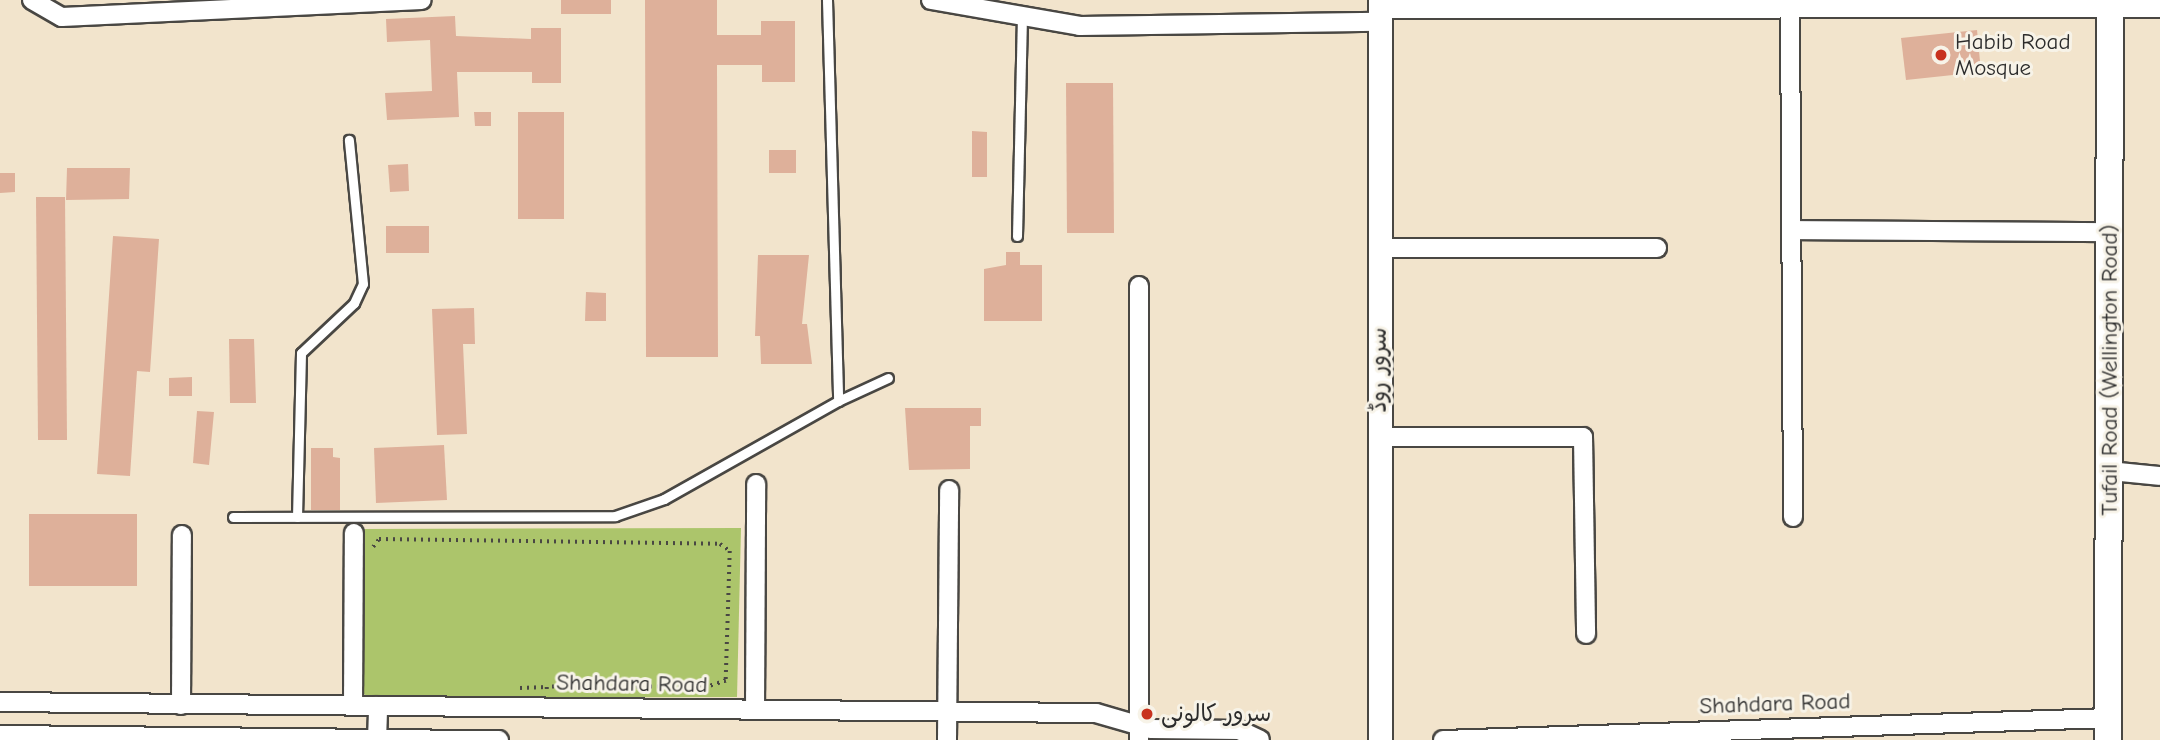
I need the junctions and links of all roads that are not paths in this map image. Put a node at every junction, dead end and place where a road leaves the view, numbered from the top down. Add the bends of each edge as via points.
1 (33, 0) edge
2 (422, 0) edge
3 (827, 0) edge
4 (931, 0) edge
5 (1765, 3) edge
6 (1879, 3) edge
7 (282, 4) edge
8 (2110, 4) edge
9 (2154, 5) edge
10 (1790, 6) junction
11 (1380, 10) edge
12 (1022, 19) junction
13 (349, 140) dead end
14 (1791, 230) junction
15 (2110, 232) junction
16 (1017, 236) dead end
17 (1380, 248) junction
18 (1657, 248) dead end
19 (1139, 286) dead end
20 (888, 378) dead end
21 (838, 401) junction
22 (1379, 437) junction
23 (2110, 471) junction
24 (2160, 476) edge
25 (757, 484) dead end
26 (950, 490) dead end
27 (233, 517) dead end
28 (296, 517) junction
29 (1793, 517) dead end
30 (354, 533) dead end
31 (182, 535) dead end
32 (1586, 634) dead end
33 (0, 702) edge
34 (181, 705) junction
35 (354, 705) junction
36 (378, 706) junction
37 (754, 710) junction
38 (947, 711) junction
39 (2108, 729) edge
40 (1139, 733) edge
41 (0, 735) edge
42 (189, 738) edge
43 (377, 739) edge
44 (499, 740) edge
45 (947, 740) edge
46 (1259, 740) edge
47 (1380, 740) edge
48 (1443, 740) edge

1 - 7 street via 62,16
2 - 7 street
3 - 21 lane
4 - 12 street
5 - 10 street
5 - 11 street
6 - 8 street
6 - 10 street
8 - 9 street
8 - 15 main road, Tufail Road (Wellington Road)
10 - 14 street
11 - 12 street via 1080,26
11 - 17 street, سرور روڈ
12 - 16 lane
13 - 28 lane via 363,284 354,303 302,353
14 - 15 street
14 - 29 street
15 - 23 main road, Tufail Road (Wellington Road)
17 - 18 street
17 - 22 street, سرور روڈ
19 - 40 street
20 - 21 lane
21 - 28 lane via 664,499 615,516
22 - 32 street via 1583,437
22 - 47 street, سرور روڈ
23 - 24 street
23 - 39 main road, Tufail Road (Wellington Road)
25 - 37 street
26 - 38 street
27 - 28 lane
30 - 35 street
31 - 34 street
33 - 34 street, Shahdara Road
34 - 35 street, Shahdara Road
35 - 36 street, Shahdara Road
36 - 37 street, Shahdara Road
36 - 43 street
37 - 38 street, Shahdara Road
38 - 40 street, Shahdara Road via 1096,713
38 - 45 street
39 - 48 street, Shahdara Road
40 - 46 street, Shahdara Road via 1239,730
41 - 42 street
42 - 43 street
43 - 44 street

